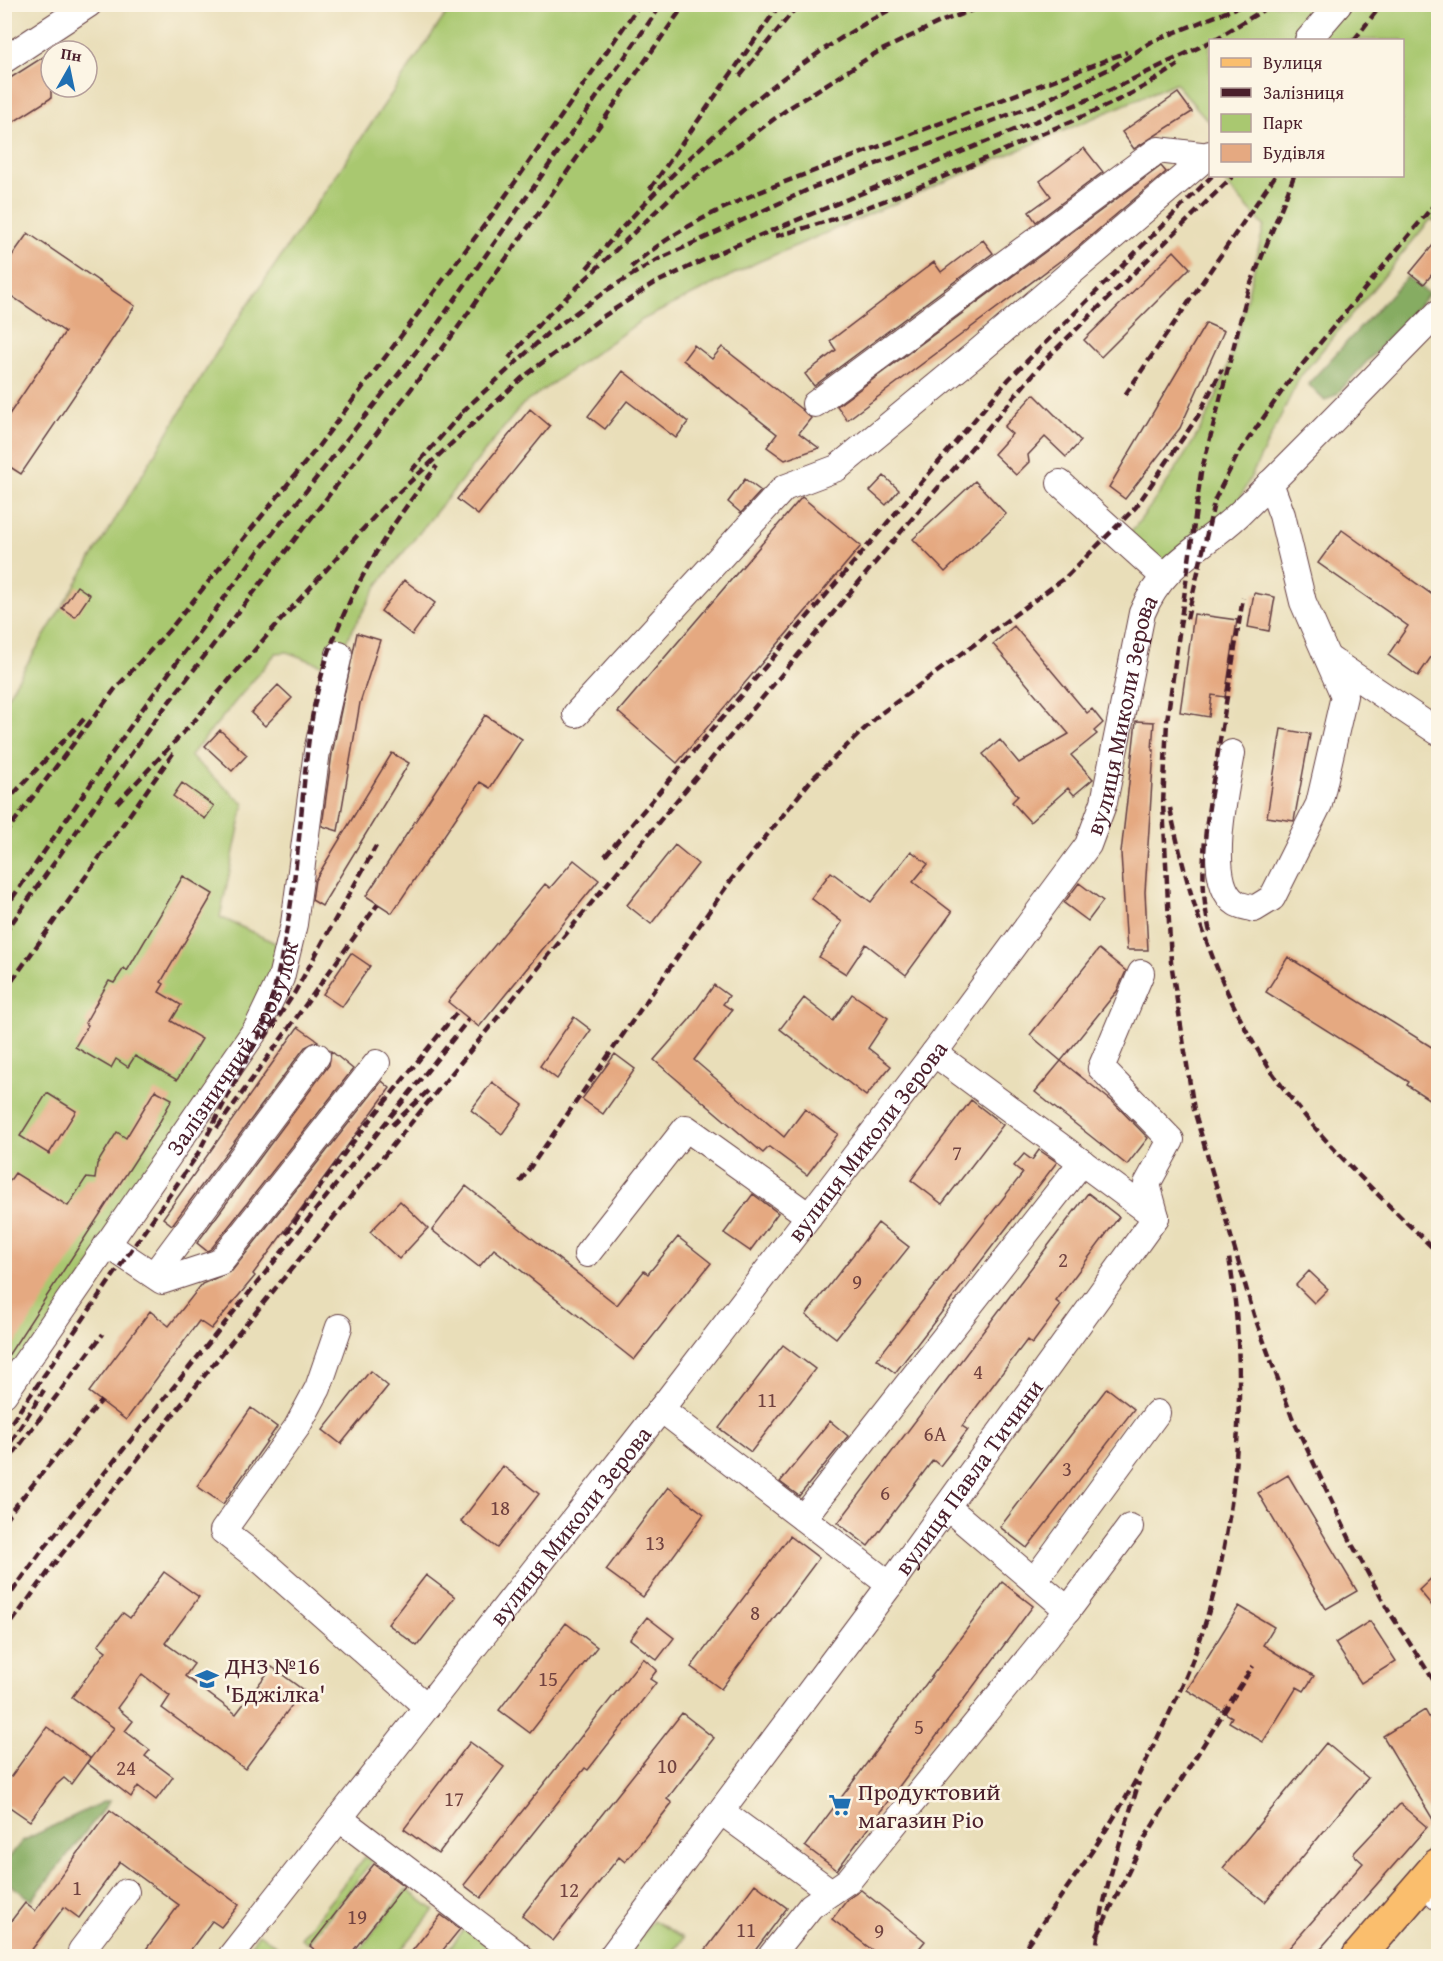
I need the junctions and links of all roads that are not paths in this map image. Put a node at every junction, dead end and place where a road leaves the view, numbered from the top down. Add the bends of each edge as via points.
1 (89, 4) edge
2 (1339, 4) edge
3 (1309, 39) edge
4 (4, 60) edge
5 (1209, 155) edge
6 (1209, 156) edge
7 (1438, 313) edge
8 (815, 404) dead end
9 (1060, 483) dead end
10 (1270, 483) junction
11 (1162, 575) junction
12 (339, 654) dead end
13 (1328, 658) junction
14 (576, 714) dead end
15 (1438, 732) edge
16 (1232, 753) dead end
17 (1141, 973) dead end
18 (934, 1053) junction
19 (317, 1056) dead end
20 (377, 1063) dead end
21 (1082, 1162) junction
22 (809, 1216) junction
23 (1156, 1217) junction
24 (107, 1244) junction
25 (587, 1254) dead end
26 (154, 1275) junction
27 (339, 1327) dead end
28 (4, 1394) edge
29 (661, 1409) junction
30 (1157, 1413) dead end
31 (947, 1506) junction
32 (803, 1518) junction
33 (1130, 1527) dead end
34 (1034, 1581) junction
35 (890, 1585) junction
36 (1068, 1610) junction
37 (427, 1707) junction
38 (722, 1812) junction
39 (339, 1818) junction
40 (1434, 1881) edge
41 (126, 1892) dead end
42 (831, 1892) junction
43 (81, 1955) edge
44 (231, 1956) edge
45 (520, 1956) edge
46 (612, 1956) edge
47 (771, 1956) edge
48 (1359, 1956) edge

1 - 4 street
2 - 3 street
5 - 8 street via 1158,150
6 - 14 street via 837,468 784,488
7 - 10 street, вулиця Миколи Зерова
9 - 11 street
10 - 11 street, вулиця Миколи Зерова via 1236,516
10 - 13 street via 1282,515 1303,602
11 - 18 street, вулиця Миколи Зерова via 1142,613 1104,802 1088,845
12 - 24 street, Залізничний провулок via 317,751 294,924 281,978 257,1028
13 - 15 street
13 - 16 street via 1344,696 1320,804 1272,898 1254,909 1235,903 1225,888 1220,868 1219,837
17 - 23 street via 1101,1068 1171,1140 1147,1184
18 - 21 street
18 - 22 street, вулиця Миколи Зерова
19 - 26 street
20 - 26 street via 220,1262 162,1281
21 - 23 street
21 - 32 street
22 - 25 street via 686,1128
22 - 29 street, вулиця Миколи Зерова
23 - 31 street, вулиця Павла Тичини
24 - 26 street
24 - 28 street, Залізничний провулок
27 - 37 street via 318,1388 297,1427 223,1531
29 - 32 street
29 - 37 street, вулиця Миколи Зерова
30 - 34 street
31 - 34 street
31 - 35 street, вулиця Павла Тичини
32 - 35 street
33 - 36 street
34 - 36 street
35 - 38 street, вулиця Павла Тичини
36 - 42 street via 849,1880
37 - 39 street, вулиця Миколи Зерова
38 - 42 street
38 - 46 street, вулиця Павла Тичини
39 - 44 street, вулиця Миколи Зерова
39 - 45 street
40 - 48 main road
41 - 43 street
42 - 47 street via 811,1906

